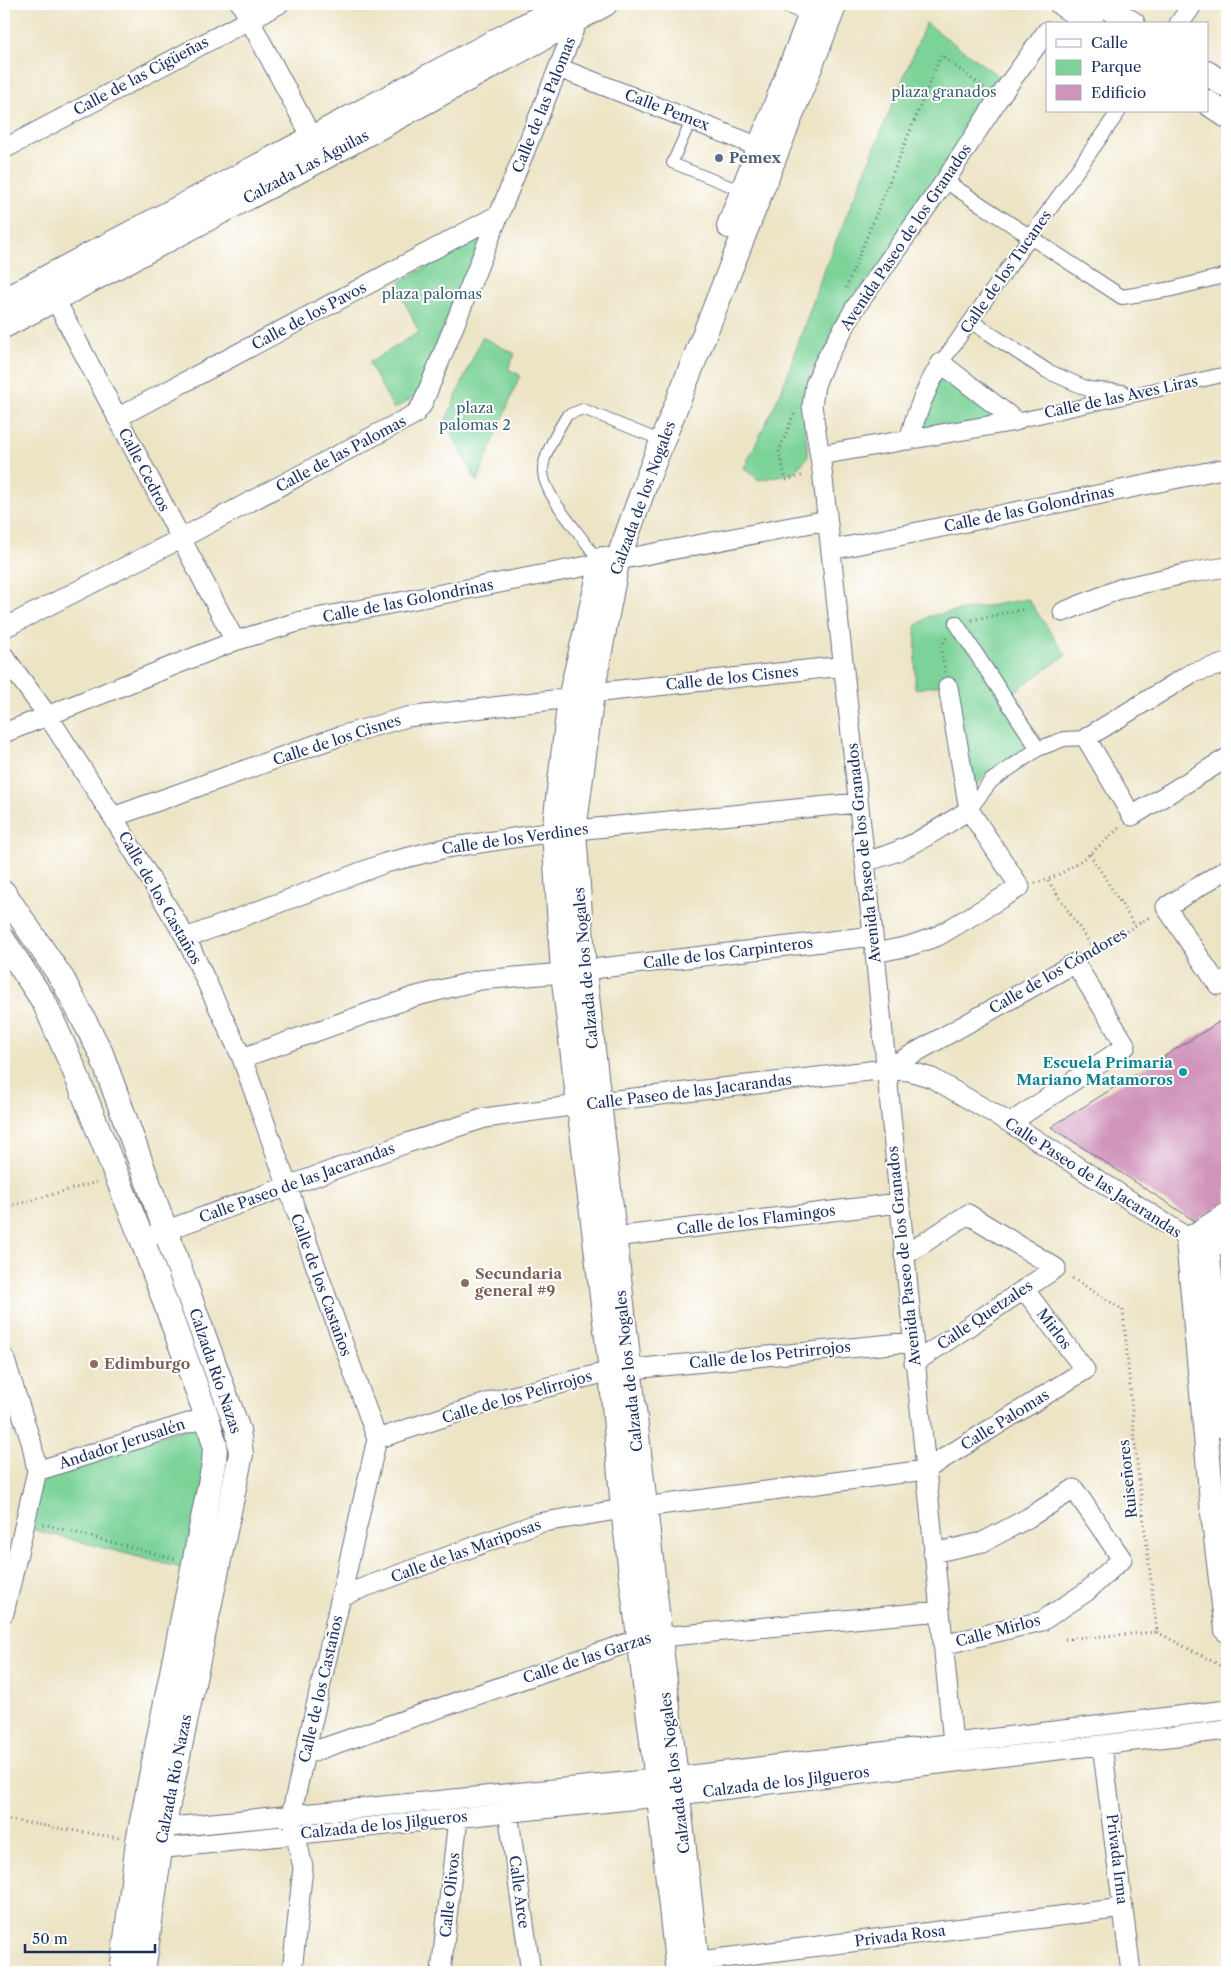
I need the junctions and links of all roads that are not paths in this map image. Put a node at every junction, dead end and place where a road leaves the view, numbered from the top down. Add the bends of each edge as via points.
1 (279, 4) edge
2 (605, 4) edge
3 (789, 4) edge
4 (1103, 4) edge
5 (1192, 4) edge
6 (577, 8) edge
7 (1062, 9) edge
8 (823, 10) edge
9 (246, 12) edge
10 (1088, 22) edge
11 (1130, 22) edge
12 (1180, 22) edge
13 (1046, 32) edge
14 (559, 68) junction
15 (1208, 74) edge
16 (1227, 86) edge
17 (1208, 103) edge
18 (1118, 112) edge
19 (1227, 116) edge
20 (692, 119) junction
21 (312, 136) junction
22 (4, 149) edge
23 (767, 150) junction
24 (323, 158) junction
25 (946, 181) junction
26 (742, 191) junction
27 (500, 214) junction
28 (1031, 238) junction
29 (1227, 275) edge
30 (4, 300) edge
31 (55, 300) junction
32 (707, 306) junction
33 (972, 322) junction
34 (4, 326) edge
35 (942, 363) junction
36 (1227, 374) edge
37 (1138, 393) junction
38 (117, 418) junction
39 (1016, 421) junction
40 (650, 436) junction
41 (909, 440) junction
42 (820, 455) junction
43 (1227, 468) edge
44 (640, 481) junction
45 (828, 520) junction
46 (180, 538) junction
47 (831, 550) junction
48 (609, 564) junction
49 (1227, 567) edge
50 (1063, 612) dead end
51 (956, 623) road end
52 (4, 628) edge
53 (235, 640) junction
54 (4, 656) edge
55 (1227, 663) edge
56 (843, 666) junction
57 (948, 687) road end
58 (581, 696) junction
59 (48, 716) junction
60 (4, 733) edge
61 (1086, 738) junction
62 (1038, 749) junction
63 (1227, 758) edge
64 (858, 803) junction
65 (970, 810) junction
66 (113, 817) junction
67 (564, 831) junction
68 (865, 861) junction
69 (1227, 869) edge
70 (4, 893) edge
71 (186, 938) junction
72 (4, 942) edge
73 (874, 944) junction
74 (573, 971) junction
75 (1227, 979) edge
76 (242, 1058) junction
77 (886, 1069) junction
78 (589, 1103) junction
79 (1010, 1123) junction
80 (286, 1187) junction
81 (899, 1203) junction
82 (1227, 1215) edge
83 (165, 1230) junction
84 (1227, 1236) edge
85 (614, 1237) junction
86 (142, 1240) junction
87 (1198, 1245) junction
88 (904, 1256) junction
89 (1024, 1289) junction
90 (1222, 1327) edge
91 (912, 1342) junction
92 (4, 1357) edge
93 (914, 1363) junction
94 (620, 1370) junction
95 (1085, 1370) joint
96 (208, 1417) junction
97 (1227, 1424) edge
98 (377, 1440) junction
99 (925, 1470) junction
100 (37, 1471) junction
101 (634, 1508) junction
102 (1220, 1513) edge
103 (932, 1552) junction
104 (341, 1596) junction
105 (940, 1611) junction
106 (4, 1613) edge
107 (1227, 1630) edge
108 (649, 1637) junction
109 (943, 1645) junction
110 (1227, 1710) edge
111 (1227, 1730) edge
112 (953, 1743) junction
113 (1102, 1745) junction
114 (306, 1754) junction
115 (667, 1787) junction
116 (508, 1812) junction
117 (292, 1815) junction
118 (458, 1818) junction
119 (296, 1834) junction
120 (147, 1840) junction
121 (1123, 1908) junction
122 (688, 1967) edge
123 (122, 1972) edge
124 (143, 1972) edge
125 (292, 1972) edge
126 (441, 1972) edge
127 (531, 1972) edge
128 (1132, 1972) edge

1 - 9 street, Calle de las Cigüeñas
2 - 6 street, Calzada Las Águilas
3 - 8 street
4 - 11 street
5 - 12 street
6 - 14 street, Calle de las Palomas
6 - 21 street, Calzada Las Águilas
6 - 24 street, Calzada Las Águilas
7 - 10 street
8 - 23 street, Calzada de los Nogales
9 - 21 street
9 - 22 street, Calle de las Cigüeñas
13 - 25 street, Avenida Paseo de los Granados via 998,99
14 - 20 street, Calle Pemex
14 - 27 street, Calle de las Palomas
15 - 16 street
17 - 19 street
18 - 28 street, Calle de los Tucanes
20 - 23 street, Calle Pemex
20 - 26 lane via 672,163
21 - 24 street
21 - 30 street, Calzada Las Águilas
23 - 26 street, Calzada de los Nogales
23 - 32 street, Calzada de los Nogales
24 - 31 street, Calzada Las Águilas
25 - 28 street
25 - 42 street, Avenida Paseo de los Granados via 855,308 823,365 815,385 812,406
26 - 32 street, Calzada de los Nogales
27 - 38 street, Calle de los Pavos
27 - 46 street, Calle de las Palomas via 422,405 415,414
28 - 29 street via 1122,296 1172,290
28 - 33 street, Calle de los Tucanes
31 - 34 street, Calzada Las Águilas
31 - 38 street, Calle Cedros
32 - 40 street, Calzada de los Nogales
32 - 44 street, Calzada de los Nogales
33 - 35 street, Calle de los Tucanes
33 - 37 street via 1047,371 1088,389
35 - 39 street
35 - 41 street, Calle de los Tucanes via 919,404
36 - 37 street, Calle de las Aves Liras
37 - 39 street, Calle de las Aves Liras
38 - 46 street, Calle Cedros
39 - 41 street, Calle de las Aves Liras
40 - 44 street, Calzada de los Nogales
40 - 48 lane via 583,409 567,415 549,451 543,472 547,486 573,526
41 - 42 street, Calle de las Aves Liras
42 - 45 street, Avenida Paseo de los Granados
43 - 47 street, Calle de las Golondrinas
44 - 48 street, Calzada de los Nogales
45 - 47 street, Avenida Paseo de los Granados
45 - 48 street, Calle de las Golondrinas
46 - 52 street, Calle de las Palomas
46 - 53 street, Calle Cedros
47 - 56 street, Avenida Paseo de los Granados
48 - 53 street, Calle de las Golondrinas via 301,622
48 - 58 street, Calzada de los Nogales
49 - 50 street via 1122,588
51 - 62 street
53 - 59 street, Calle de las Golondrinas
54 - 59 street, Calle de los Castaños
55 - 61 street via 1192,673
56 - 58 street, Calle de los Cisnes
56 - 64 street, Avenida Paseo de los Granados
57 - 65 street
58 - 66 street, Calle de los Cisnes via 407,717 340,736
58 - 67 street, Calzada de los Nogales
59 - 60 street, Calle de las Golondrinas
59 - 66 street, Calle de los Castaños
61 - 62 street via 1064,739
61 - 63 street via 1132,816
62 - 65 street via 991,781
64 - 67 street, Calle de los Verdines
64 - 68 street, Avenida Paseo de los Granados
65 - 68 street via 908,847 886,857
65 - 73 street, Calle de los Carpinteros via 1020,887 938,936 909,946
66 - 71 street, Calle de los Castaños
67 - 71 street, Calle de los Verdines via 446,848 385,863
67 - 74 street, Calzada de los Nogales
68 - 73 street, Avenida Paseo de los Granados
69 - 75 street via 1166,907 1218,985
70 - 83 street, Calzada Río Nazas via 63,980 101,1054
71 - 76 street, Calle de los Castaños
72 - 86 street, Calzada Río Nazas via 44,1002
73 - 74 street, Calle de los Carpinteros
73 - 77 street, Avenida Paseo de los Granados
74 - 76 street, Calle de los Carpinteros via 470,982 413,997
74 - 78 street, Calzada de los Nogales
76 - 80 street, Calle de los Castaños
77 - 78 street, Calle Paseo de las Jacarandas
77 - 79 street, Calle Paseo de las Jacarandas via 932,1078
77 - 79 street, Calle de los Cóndores via 1075,963 1126,1046
77 - 81 street, Avenida Paseo de los Granados
78 - 80 street, Calle Paseo de las Jacarandas via 485,1118
78 - 85 street, Calzada de los Nogales
78 - 94 street, Calzada de los Nogales
79 - 87 street, Calle Paseo de las Jacarandas
80 - 83 street, Calle Paseo de las Jacarandas
80 - 98 street, Calle de los Castaños
81 - 85 street, Calle de los Flamingos
81 - 88 street, Avenida Paseo de los Granados
82 - 87 street
83 - 86 street, Calle Paseo de las Jacarandas
83 - 120 street, Calzada Río Nazas via 238,1430 241,1454
84 - 87 street
85 - 94 street, Calzada de los Nogales
86 - 96 street, Calzada Río Nazas
87 - 90 street
87 - 102 street
88 - 89 street, Calle Quetzales via 968,1214 1056,1268
88 - 91 street, Avenida Paseo de los Granados
89 - 93 street, Calle Quetzales
89 - 95 street, Mirlos
90 - 97 street
91 - 93 street, Avenida Paseo de los Granados
91 - 94 street, Calle de los Petrirrojos
92 - 100 street
93 - 99 street, Avenida Paseo de los Granados
94 - 98 street, Calle de los Pelirrojos via 493,1401
94 - 101 street, Calzada de los Nogales
95 - 99 street, Calle Palomas
96 - 100 street, Andador Jerusalén
96 - 120 street, Calzada Río Nazas via 215,1445 214,1464 193,1564
98 - 104 street, Calle de los Castaños
99 - 101 street, Calle de las Mariposas
99 - 103 street, Avenida Paseo de los Granados
100 - 106 street
101 - 104 street, Calle de las Mariposas via 538,1523
101 - 108 street, Calzada de los Nogales
102 - 107 street
103 - 105 street, Avenida Paseo de los Granados
103 - 109 street, Calle Mirlos via 982,1542 1074,1489 1122,1559 1086,1592 1042,1621
104 - 114 street, Calle de los Castaños
105 - 108 street, Calle de las Garzas
105 - 109 street, Avenida Paseo de los Granados
108 - 114 street, Calle de las Garzas
108 - 115 street, Calzada de los Nogales
109 - 112 street, Avenida Paseo de los Granados
110 - 112 street, Calzada de los Jilgueros
111 - 113 street, Calzada de los Jilgueros
112 - 115 street, Calzada de los Jilgueros
113 - 115 street, Calzada de los Jilgueros
113 - 121 street, Privada Irma
114 - 117 street, Calle de los Castaños
115 - 116 street, Calzada de los Jilgueros
115 - 117 street, Calzada de los Jilgueros
115 - 122 street, Calzada de los Nogales
116 - 118 street, Calzada de los Jilgueros
116 - 127 street, Calle Arce
117 - 119 street, Calle de los Castaños
117 - 120 street, Calzada de los Jilgueros
118 - 119 street, Calzada de los Jilgueros
118 - 126 street, Calle Olivos
119 - 120 street, Calzada de los Jilgueros
119 - 125 street, Calle de los Castaños via 303,1867
120 - 123 street, Calzada Río Nazas
120 - 124 street, Calzada Río Nazas
121 - 122 street, Privada Rosa
121 - 128 street, Privada Irma

